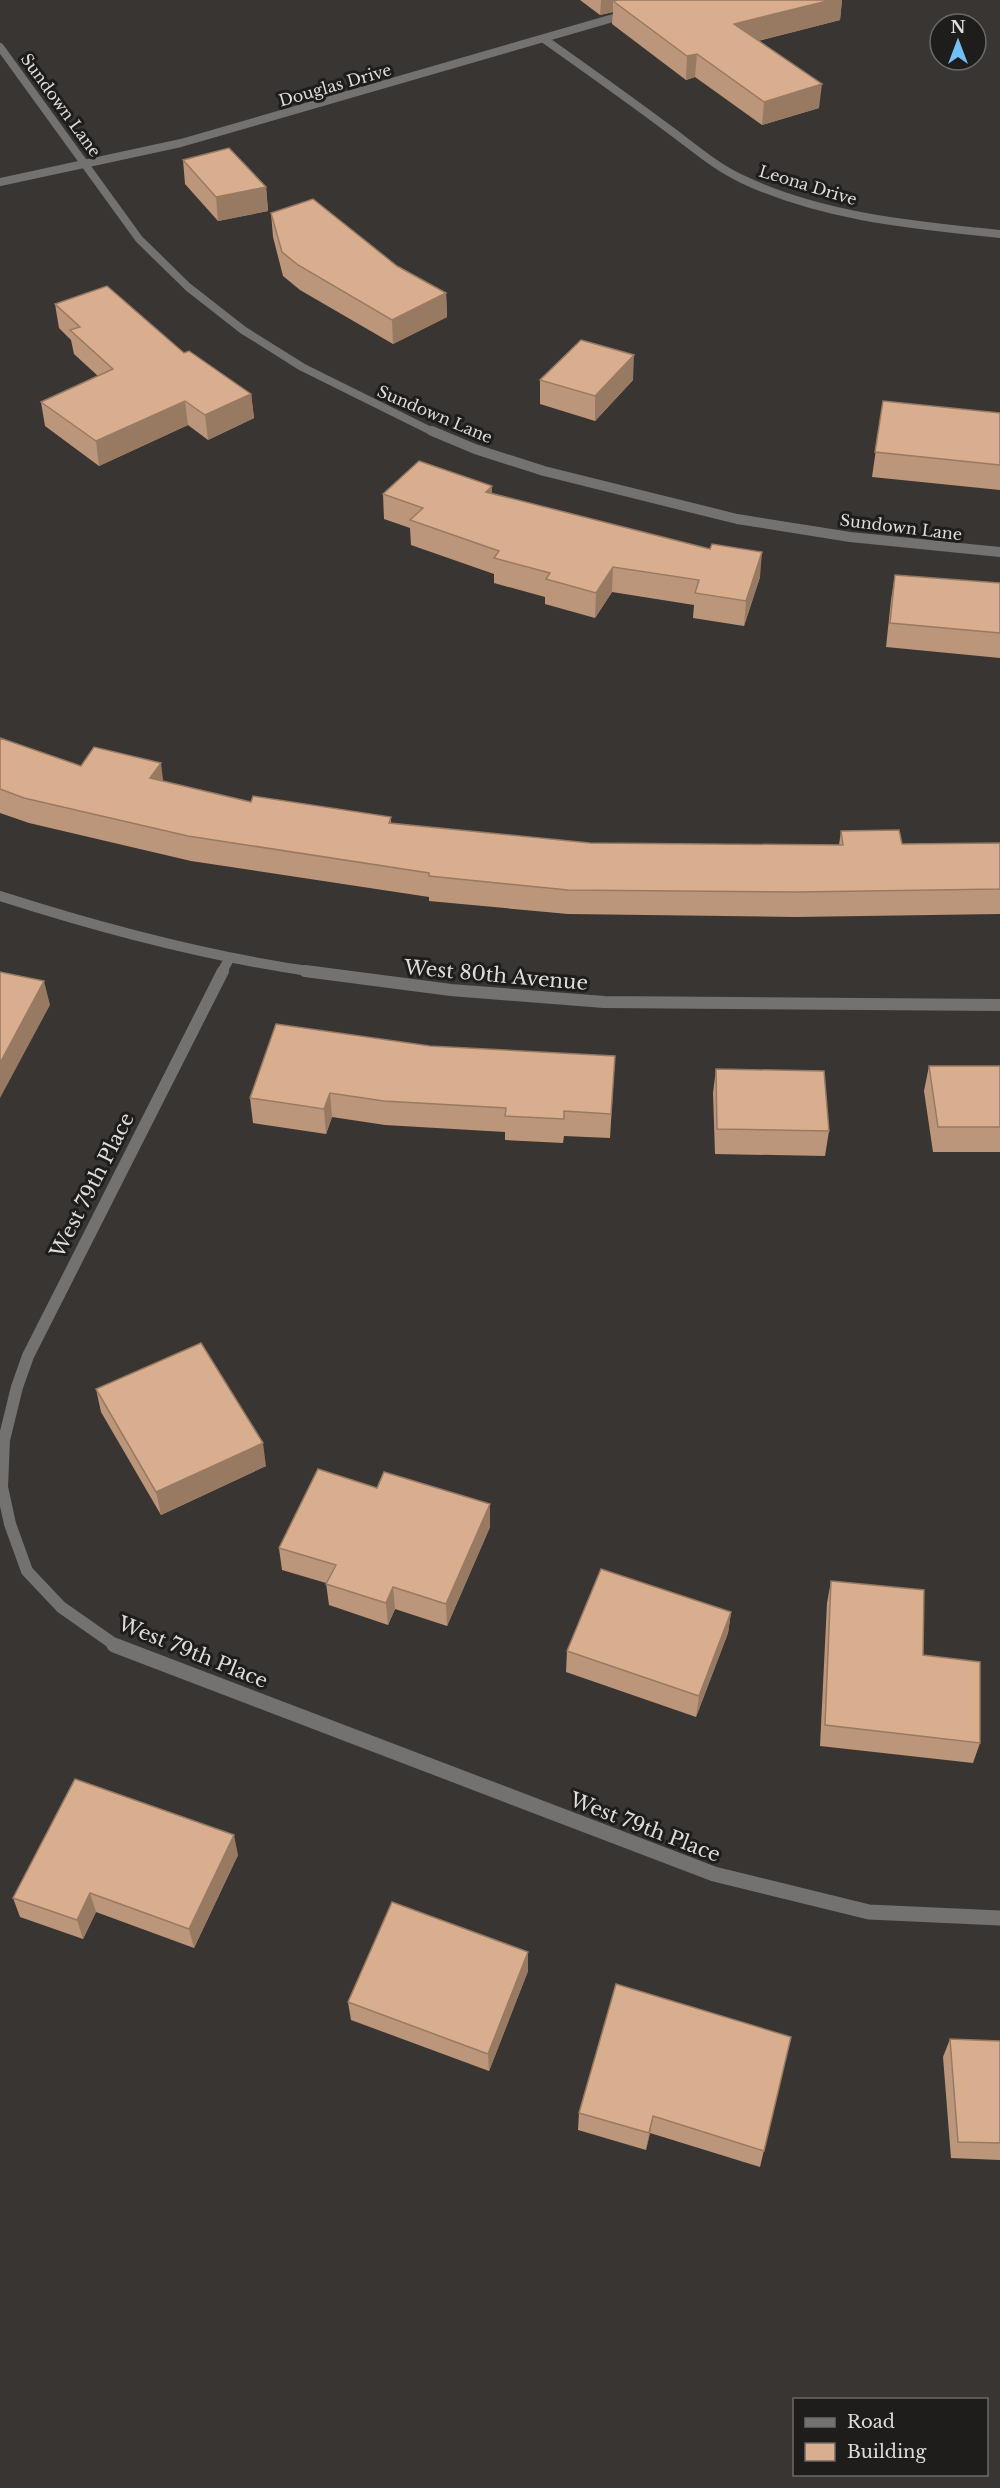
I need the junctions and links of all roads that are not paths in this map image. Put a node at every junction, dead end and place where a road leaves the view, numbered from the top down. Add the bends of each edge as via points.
1 (631, 13) edge
2 (544, 39) junction
3 (0, 47) edge
4 (86, 164) junction
5 (0, 182) edge
6 (1000, 234) edge
7 (1000, 552) edge
8 (0, 896) edge
9 (229, 959) junction
10 (1000, 1005) edge
11 (1000, 1918) edge

1 - 2 street, Douglas Drive
2 - 4 street, Douglas Drive via 181,143
2 - 6 street, Leona Drive via 741,178 837,210
3 - 4 street, Sundown Lane
4 - 5 street, Douglas Drive
4 - 7 street, Sundown Lane via 139,239 162,264 246,333 313,375 474,449 608,489 761,524 911,545
8 - 9 street, West 80th Avenue
9 - 10 street, West 80th Avenue via 427,989 605,1002
9 - 11 street, West 79th Place via 39,1335 17,1387 4,1440 2,1487 27,1571 61,1607 114,1645 714,1874 870,1912

